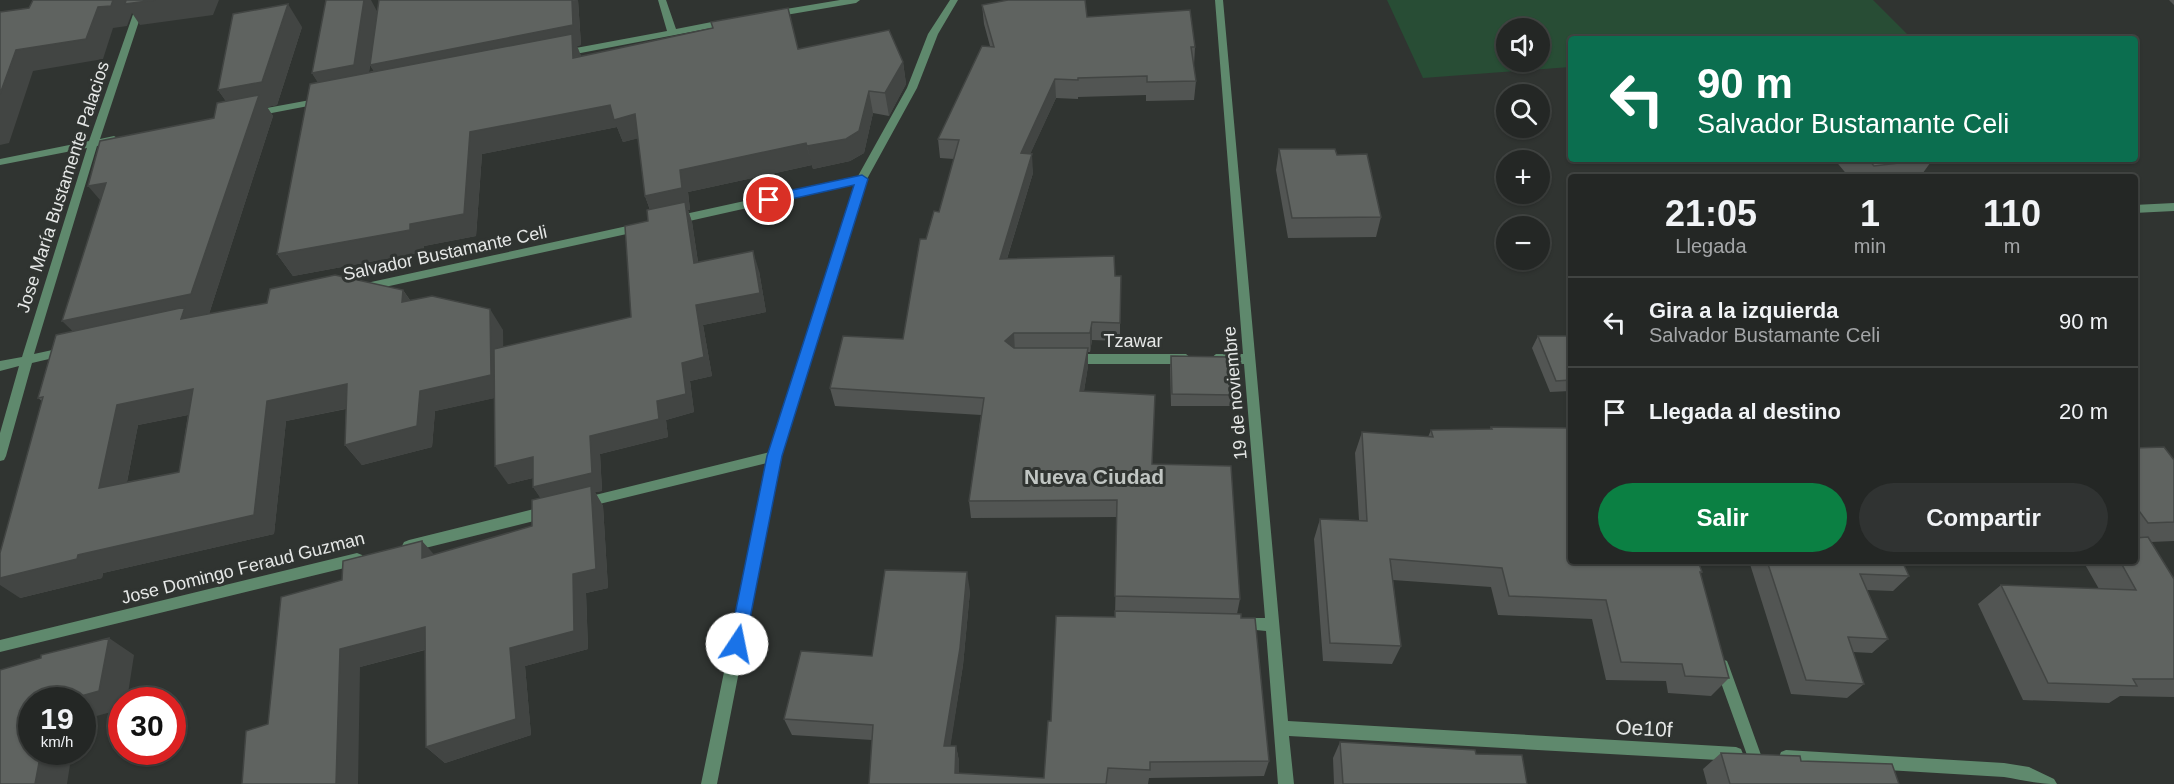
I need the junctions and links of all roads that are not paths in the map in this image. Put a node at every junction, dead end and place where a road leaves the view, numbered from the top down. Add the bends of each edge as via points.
1 (141, 0) edge
2 (662, 0) edge
3 (856, 0) edge
4 (954, 0) edge
5 (1219, 0) edge
6 (764, 16) edge
7 (741, 20) edge
8 (672, 32) junction
9 (557, 55) edge
10 (327, 100) edge
11 (244, 115) edge
12 (127, 137) edge
13 (91, 143) junction
14 (0, 162) edge
15 (862, 179) junction
16 (2174, 207) edge
17 (2138, 210) edge
18 (351, 290) edge
19 (83, 348) edge
20 (1062, 359) edge
21 (1251, 359) junction
22 (25, 360) junction
23 (0, 366) edge
24 (0, 456) edge
25 (775, 456) junction
26 (393, 550) edge
27 (370, 556) edge
28 (1227, 624) edge
29 (1273, 625) junction
30 (0, 646) edge
31 (1716, 647) edge
32 (1281, 728) junction
33 (1754, 755) junction
34 (709, 784) edge
35 (1286, 784) edge
36 (2049, 784) edge

1 - 13 street, Jose María Bustamente Palacios
2 - 8 street
3 - 6 street
4 - 15 street via 933,34 912,88
5 - 21 street, 19 de noviembre
7 - 8 street
8 - 9 street
10 - 11 street
12 - 13 street
13 - 14 street
13 - 22 street, Jose María Bustamente Palacios
15 - 18 street, Salvador Bustamante Celi
15 - 25 street
16 - 17 street
19 - 22 street
20 - 21 street, Tzawar
21 - 29 street, 19 de noviembre
22 - 23 street
22 - 24 street, Jose María Bustamente Palacios
25 - 26 street, Jose Domingo Feraud Guzman
25 - 34 street
27 - 30 street, Jose Domingo Feraud Guzman
28 - 29 street
29 - 32 street, 19 de noviembre
31 - 33 street
32 - 33 street, Oe10f
32 - 35 street, 19 de noviembre
33 - 36 street, Oe10f via 2004,770 2029,774

